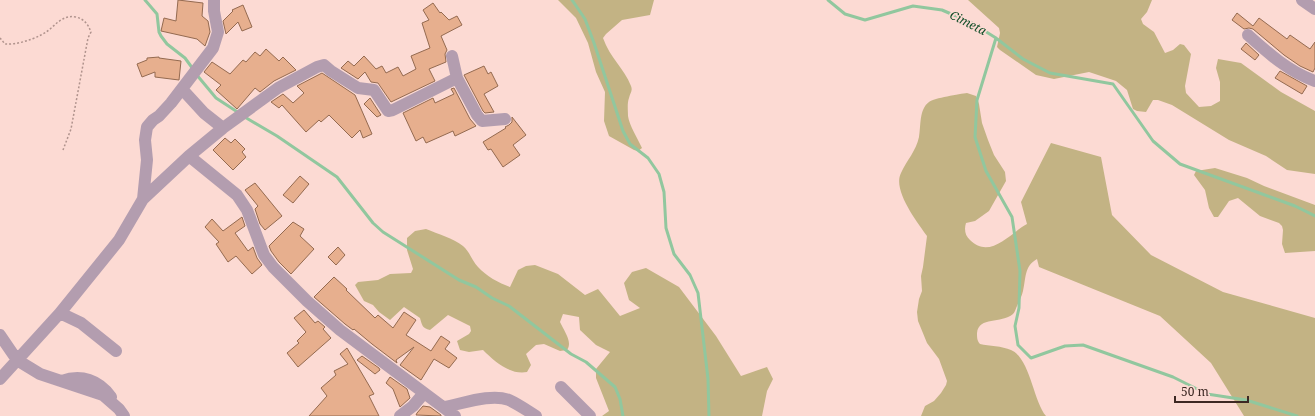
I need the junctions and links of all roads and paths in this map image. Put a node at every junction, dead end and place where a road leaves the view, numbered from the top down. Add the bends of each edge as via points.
1 (214, 0) edge
2 (1302, 0) edge
3 (1315, 9) edge
4 (1248, 35) dead end
5 (0, 38) edge
6 (452, 56) dead end
7 (457, 78) junction
8 (1315, 81) edge
9 (182, 89) junction
10 (505, 119) dead end
11 (223, 128) junction
12 (63, 150) dead end
13 (189, 156) junction
14 (143, 199) junction
15 (60, 313) junction
16 (0, 335) edge
17 (116, 351) dead end
18 (17, 360) junction
19 (0, 378) edge
20 (561, 387) dead end
21 (424, 393) junction
22 (444, 407) junction
23 (121, 413) edge
24 (400, 416) edge
25 (455, 416) edge
26 (536, 416) edge
27 (590, 416) edge

1 - 9 street via 218,32 213,48
2 - 3 street
4 - 8 street via 1266,52 1302,77
5 - 12 path via 5,44 11,45 26,41 42,35 56,23 71,16 81,18 88,25 91,32 71,129
6 - 7 street
7 - 10 street via 482,121
7 - 11 street via 388,111 374,90 358,88 321,65 278,88
9 - 11 street via 204,113
9 - 14 street via 147,127
11 - 13 street
13 - 14 street
13 - 21 street via 237,195 247,210 264,255 272,267 340,330
14 - 15 street via 119,240
15 - 17 street via 81,323
15 - 18 street
16 - 18 street
18 - 19 street
18 - 23 street via 40,374 103,395
20 - 27 street
21 - 22 street
21 - 24 street
22 - 25 street
22 - 26 street via 485,398 503,399

